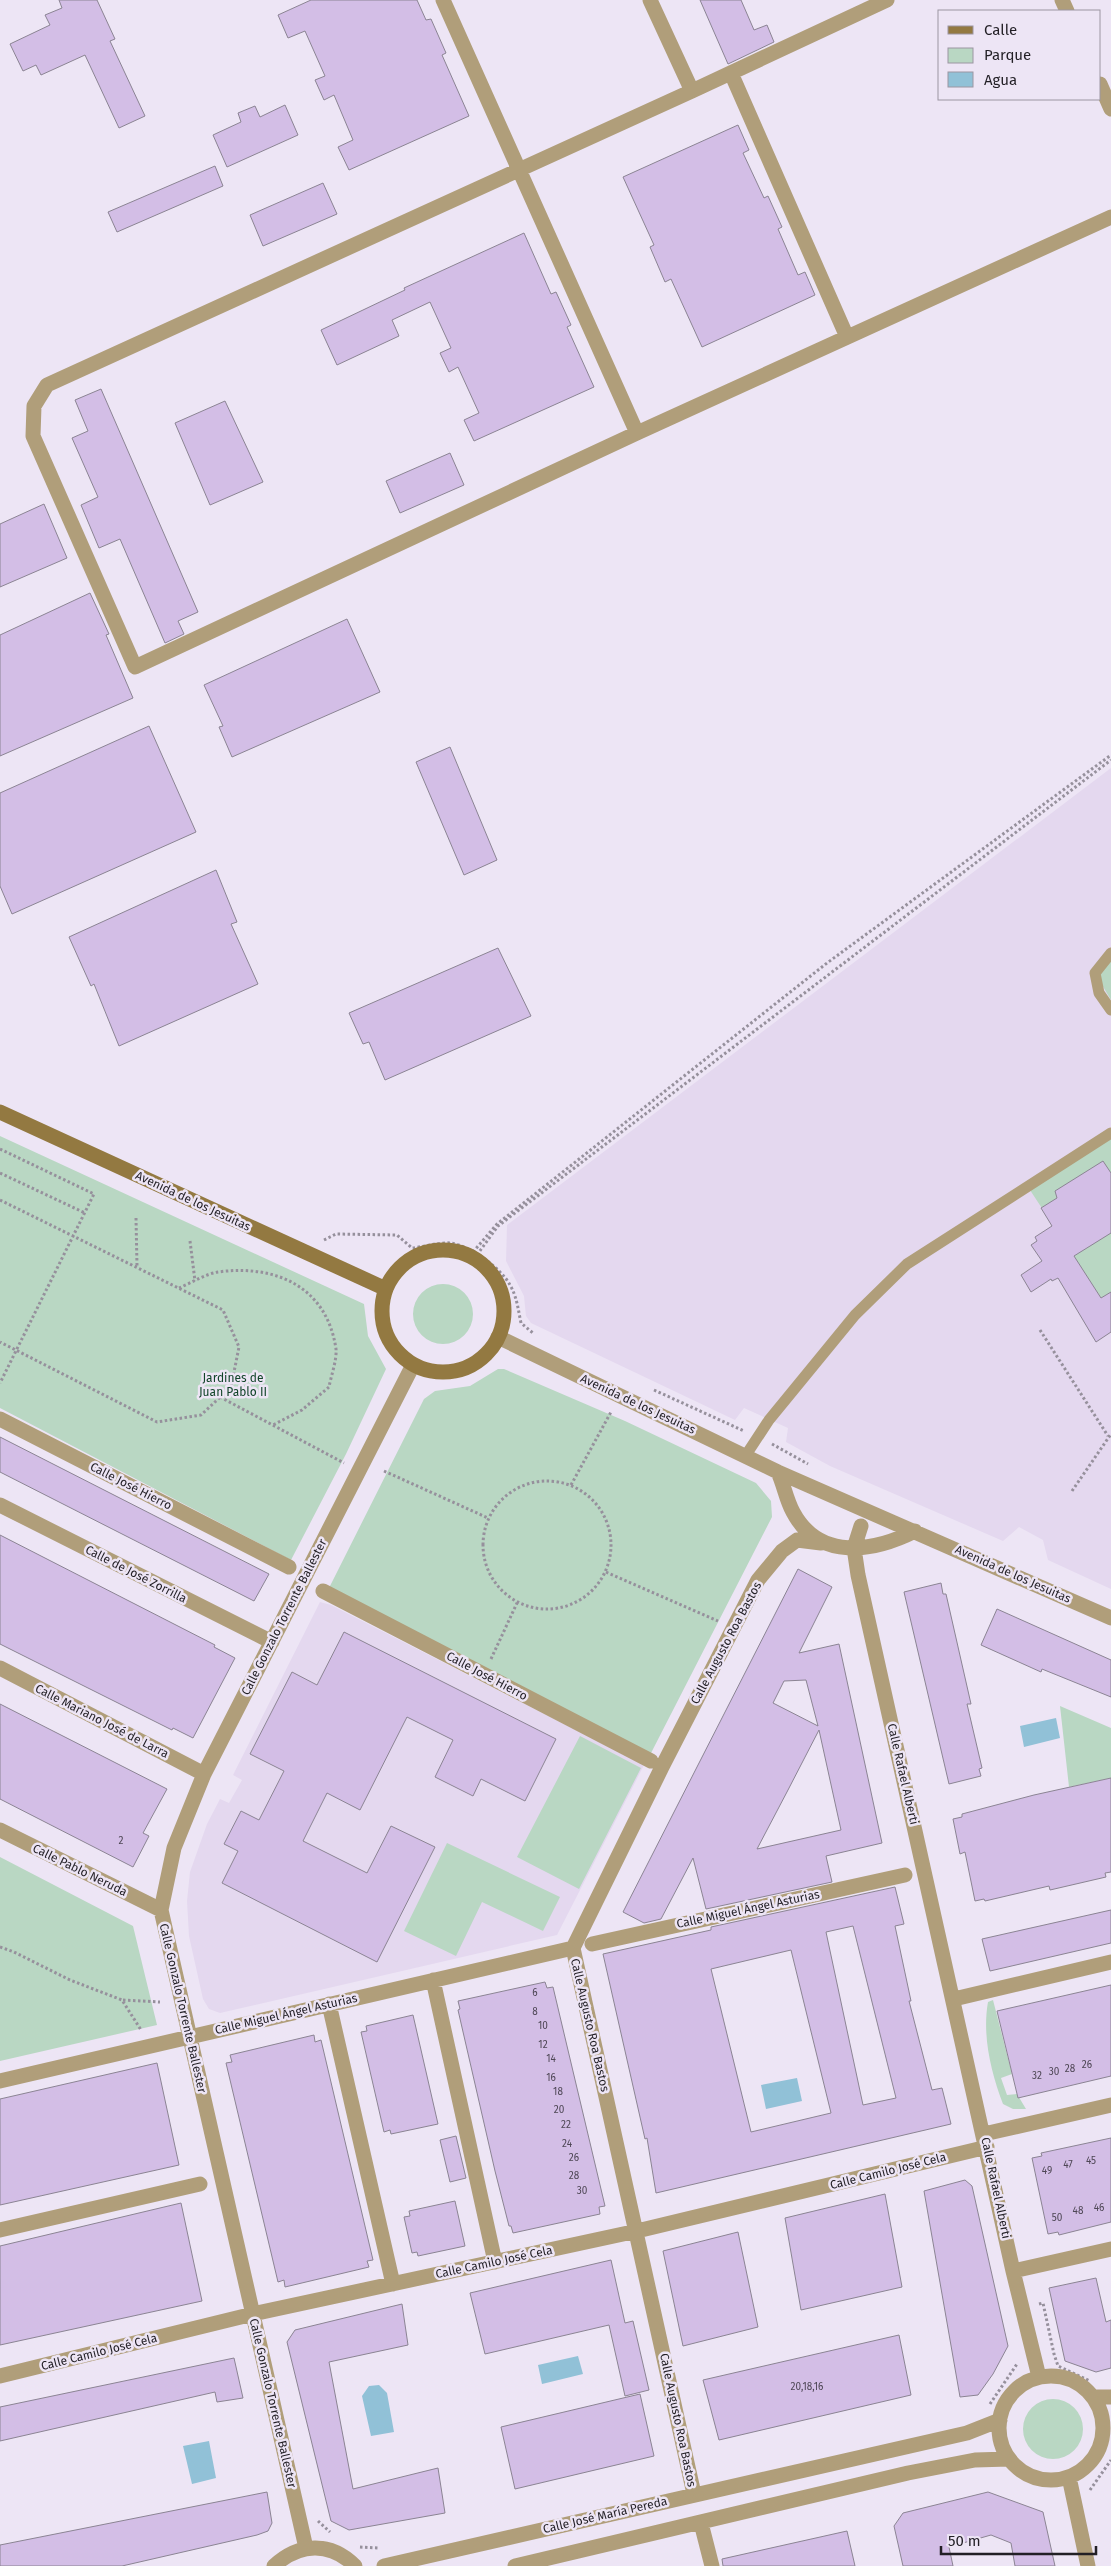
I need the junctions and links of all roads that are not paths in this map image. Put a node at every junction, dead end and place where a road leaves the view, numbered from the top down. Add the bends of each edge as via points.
1 (443, 0) edge
2 (650, 0) edge
3 (887, 0) edge
4 (731, 73) junction
5 (1101, 86) edge
6 (692, 92) junction
7 (1111, 109) edge
8 (519, 170) junction
9 (1111, 217) edge
10 (847, 337) junction
11 (637, 432) junction
12 (1111, 953) edge
13 (1111, 1010) edge
14 (0, 1112) edge
15 (1111, 1133) edge
16 (386, 1289) junction
17 (498, 1337) junction
18 (413, 1365) junction
19 (0, 1419) edge
20 (746, 1455) junction
21 (778, 1472) junction
22 (0, 1505) edge
23 (871, 1511) junction
24 (861, 1526) junction
25 (915, 1531) junction
26 (820, 1542) junction
27 (838, 1547) junction
28 (854, 1548) junction
29 (289, 1567) dead end
30 (323, 1591) dead end
31 (1111, 1618) edge
32 (272, 1642) junction
33 (0, 1668) edge
34 (650, 1762) dead end
35 (204, 1774) junction
36 (0, 1830) edge
37 (905, 1875) dead end
38 (161, 1910) junction
39 (592, 1944) dead end
40 (573, 1948) junction
41 (1111, 1962) edge
42 (433, 1980) junction
43 (954, 1999) junction
44 (329, 2004) junction
45 (189, 2036) junction
46 (0, 2081) edge
47 (1111, 2106) edge
48 (986, 2141) junction
49 (200, 2184) dead end
50 (5, 2229) edge
51 (637, 2231) junction
52 (1111, 2248) edge
53 (495, 2262) junction
54 (1013, 2271) junction
55 (393, 2284) junction
56 (253, 2314) junction
57 (0, 2376) edge
58 (1039, 2377) junction
59 (1094, 2390) junction
60 (1111, 2397) edge
61 (1000, 2420) junction
62 (1107, 2434) edge
63 (1009, 2459) junction
64 (1069, 2477) junction
65 (694, 2494) junction
66 (701, 2523) junction
67 (306, 2548) junction
68 (274, 2566) edge
69 (355, 2566) edge
70 (384, 2566) edge
71 (515, 2566) edge
72 (712, 2566) edge
73 (1088, 2566) edge

1 - 8 street
2 - 6 street
3 - 4 street
4 - 6 street
4 - 10 street
5 - 7 street
6 - 8 street
8 - 11 street
8 - 11 street via 47,385 34,406 33,436 135,667
9 - 10 street
10 - 11 street
12 - 13 lane via 1095,973 1099,993
14 - 16 street, Avenida de los Jesuitas
15 - 20 lane via 907,1264 855,1315 797,1384
16 - 17 street via 396,1273 411,1260 428,1252 448,1250 475,1255 496,1280 502,1299 503,1318
16 - 18 street via 382,1306 386,1332 399,1354
17 - 18 street via 487,1354 471,1366 452,1372 432,1372
17 - 20 street, Avenida de los Jesuitas
18 - 32 street, Calle Gonzalo Torrente Ballester
19 - 29 street, Calle José Hierro
20 - 21 street, Avenida de los Jesuitas
21 - 23 street, Avenida de los Jesuitas
21 - 26 street via 793,1512 804,1529
22 - 32 street, Calle de José Zorrilla
23 - 24 street
23 - 25 street, Avenida de los Jesuitas
24 - 27 street
24 - 28 street
25 - 28 street via 894,1541
25 - 31 street, Avenida de los Jesuitas
26 - 27 street
26 - 40 street, Calle Augusto Roa Bastos via 797,1540 782,1551 758,1580
27 - 28 street
28 - 43 street, Calle Rafael Alberti
30 - 34 street, Calle José Hierro
32 - 35 street, Calle Gonzalo Torrente Ballester
33 - 35 street, Calle Mariano José de Larra
35 - 38 street, Calle Gonzalo Torrente Ballester via 174,1848
36 - 38 street, Calle Pablo Neruda
37 - 39 street, Calle Miguel Ángel Asturias
38 - 45 street, Calle Gonzalo Torrente Ballester
40 - 42 street, Calle Miguel Ángel Asturias
40 - 51 street, Calle Augusto Roa Bastos
41 - 43 street
42 - 44 street, Calle Miguel Ángel Asturias
42 - 53 street
43 - 48 street, Calle Rafael Alberti
44 - 45 street, Calle Miguel Ángel Asturias
44 - 55 street
45 - 46 street, Calle Miguel Ángel Asturias
45 - 56 street, Calle Gonzalo Torrente Ballester
47 - 48 street, Calle Camilo José Cela
48 - 51 street, Calle Camilo José Cela
48 - 54 street, Calle Rafael Alberti
49 - 50 street
51 - 53 street, Calle Camilo José Cela
51 - 65 street, Calle Augusto Roa Bastos
52 - 54 street
53 - 55 street, Calle Camilo José Cela
54 - 58 street, Calle Rafael Alberti
55 - 56 street, Calle Camilo José Cela
56 - 57 street, Calle Camilo José Cela
56 - 67 street, Calle Gonzalo Torrente Ballester
58 - 59 street via 1054,2375
58 - 61 street via 1024,2383 1013,2393
59 - 60 street
59 - 62 street
61 - 63 street via 999,2434
61 - 65 street, Calle José María Pereda via 967,2434
62 - 64 street via 1092,2461
63 - 64 street via 1021,2471 1036,2478 1053,2480
63 - 66 street via 975,2460 908,2473
64 - 73 street
65 - 70 street, Calle José María Pereda
66 - 71 street
66 - 72 street
67 - 68 street via 288,2554
67 - 69 street via 326,2548 346,2557

